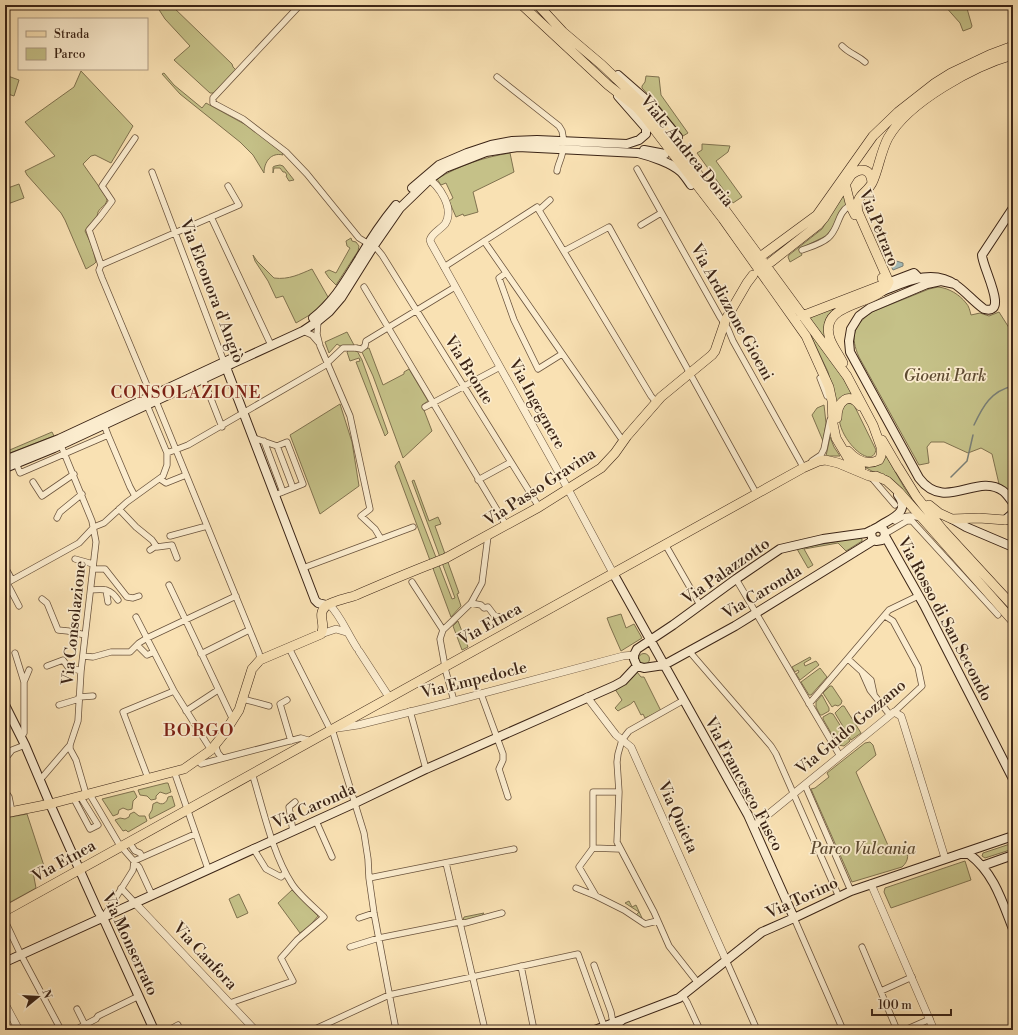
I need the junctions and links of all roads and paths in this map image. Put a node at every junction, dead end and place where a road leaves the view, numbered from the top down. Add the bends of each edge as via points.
1 (300, 5) edge
2 (522, 5) edge
3 (538, 5) edge
4 (842, 46) dead end
5 (1013, 46) edge
6 (1013, 55) edge
7 (865, 62) dead end
8 (602, 65) junction
9 (497, 77) dead end
10 (608, 85) junction
11 (678, 137) dead end
12 (135, 138) dead end
13 (564, 145) junction
14 (527, 147) junction
15 (665, 154) dead end
16 (857, 158) junction
17 (637, 169) dead end
18 (557, 171) dead end
19 (152, 172) dead end
20 (429, 179) junction
21 (845, 183) junction
22 (872, 183) junction
23 (228, 186) dead end
24 (550, 200) dead end
25 (854, 207) junction
26 (538, 208) junction
27 (1013, 208) edge
28 (662, 213) junction
29 (211, 217) junction
30 (722, 218) junction
31 (641, 225) dead end
32 (175, 233) junction
33 (484, 241) junction
34 (372, 246) junction
35 (802, 250) dead end
36 (564, 251) junction
37 (760, 257) junction
38 (771, 262) dead end
39 (101, 265) junction
40 (444, 267) junction
41 (506, 273) junction
42 (754, 275) dead end
43 (919, 278) junction
44 (955, 284) junction
45 (888, 286) junction
46 (364, 287) dead end
47 (455, 287) junction
48 (917, 288) junction
49 (416, 310) junction
50 (802, 316) junction
51 (318, 321) junction
52 (724, 324) junction
53 (388, 327) junction
54 (303, 330) junction
55 (806, 336) junction
56 (719, 339) junction
57 (733, 341) junction
58 (270, 343) junction
59 (320, 346) junction
60 (562, 354) junction
61 (327, 363) junction
62 (225, 364) junction
63 (500, 367) junction
64 (690, 373) junction
65 (202, 376) junction
66 (464, 386) junction
67 (153, 398) junction
68 (433, 402) junction
69 (656, 402) junction
70 (147, 405) junction
71 (425, 407) dead end
72 (866, 410) junction
73 (244, 413) junction
74 (104, 421) junction
75 (873, 425) junction
76 (222, 427) junction
77 (110, 438) junction
78 (254, 438) junction
79 (836, 438) junction
80 (264, 441) junction
81 (60, 442) junction
82 (623, 442) junction
83 (277, 446) junction
84 (845, 447) junction
85 (166, 450) junction
86 (176, 450) junction
87 (65, 454) junction
88 (20, 459) junction
89 (5, 460) edge
90 (849, 460) junction
91 (511, 462) junction
92 (5, 468) edge
93 (803, 468) junction
94 (898, 468) junction
95 (74, 474) junction
96 (186, 475) junction
97 (875, 478) junction
98 (160, 479) junction
99 (478, 480) junction
100 (33, 482) dead end
101 (892, 486) junction
102 (293, 488) junction
103 (568, 489) junction
104 (283, 492) junction
105 (756, 493) junction
106 (82, 494) junction
107 (275, 495) junction
108 (135, 496) junction
109 (1011, 501) edge
110 (895, 504) dead end
111 (539, 507) junction
112 (119, 509) junction
113 (1013, 510) edge
114 (57, 518) dead end
115 (972, 518) junction
116 (916, 519) junction
117 (952, 519) junction
118 (1009, 519) edge
119 (506, 525) junction
120 (208, 526) junction
121 (94, 527) junction
122 (413, 527) dead end
123 (966, 527) junction
124 (943, 530) junction
125 (881, 532) junction
126 (170, 536) dead end
127 (488, 536) junction
128 (381, 539) junction
129 (665, 544) junction
130 (156, 546) junction
131 (1013, 547) edge
132 (150, 550) dead end
133 (177, 558) dead end
134 (74, 559) dead end
135 (93, 566) junction
136 (5, 567) edge
137 (303, 568) junction
138 (613, 574) junction
139 (736, 579) junction
140 (412, 582) dead end
141 (8, 583) edge
142 (168, 585) dead end
143 (91, 590) junction
144 (106, 590) junction
145 (139, 596) dead end
146 (236, 596) junction
147 (918, 596) junction
148 (42, 599) dead end
149 (118, 600) dead end
150 (108, 602) dead end
151 (471, 603) junction
152 (328, 605) junction
153 (700, 605) junction
154 (20, 606) dead end
155 (1013, 606) edge
156 (755, 613) junction
157 (885, 616) junction
158 (998, 616) dead end
159 (136, 617) dead end
160 (500, 618) dead end
161 (185, 620) junction
162 (1013, 621) edge
163 (249, 630) junction
164 (443, 630) junction
165 (346, 632) junction
166 (321, 634) junction
167 (85, 635) junction
168 (147, 638) junction
169 (650, 641) junction
170 (137, 644) junction
171 (288, 648) junction
172 (689, 651) junction
173 (154, 652) junction
174 (15, 653) dead end
175 (201, 654) junction
176 (634, 655) junction
177 (83, 656) junction
178 (848, 659) junction
179 (260, 660) junction
180 (664, 665) junction
181 (47, 666) dead end
182 (445, 666) junction
183 (635, 669) junction
184 (29, 670) dead end
185 (80, 671) junction
186 (24, 682) junction
187 (218, 690) junction
188 (174, 691) junction
189 (481, 694) junction
190 (93, 696) dead end
191 (389, 697) junction
192 (587, 697) junction
193 (79, 698) junction
194 (243, 699) junction
195 (287, 700) dead end
196 (684, 700) junction
197 (454, 701) junction
198 (809, 704) junction
199 (5, 705) edge
200 (59, 705) dead end
201 (268, 706) dead end
202 (186, 711) junction
203 (410, 711) junction
204 (892, 714) junction
205 (233, 720) junction
206 (332, 729) junction
207 (497, 737) junction
208 (622, 740) junction
209 (23, 741) junction
210 (291, 741) junction
211 (311, 741) junction
212 (70, 745) junction
213 (213, 747) junction
214 (840, 756) junction
215 (222, 758) junction
216 (5, 759) edge
217 (198, 759) junction
218 (426, 769) junction
219 (174, 771) junction
220 (252, 773) junction
221 (147, 775) junction
222 (1013, 779) edge
223 (40, 780) junction
224 (805, 785) junction
225 (5, 791) edge
226 (618, 792) junction
227 (794, 793) junction
228 (80, 797) junction
229 (508, 797) dead end
230 (295, 802) dead end
231 (355, 803) junction
232 (50, 804) junction
233 (96, 807) junction
234 (189, 809) junction
235 (89, 811) junction
236 (8, 813) edge
237 (104, 821) junction
238 (316, 821) junction
239 (98, 825) junction
240 (754, 826) junction
241 (293, 831) junction
242 (196, 835) junction
243 (1013, 836) edge
244 (272, 840) junction
245 (985, 845) junction
246 (122, 846) junction
247 (253, 848) junction
248 (593, 848) junction
249 (514, 849) dead end
250 (620, 849) junction
251 (958, 854) junction
252 (1013, 855) edge
253 (332, 857) dead end
254 (142, 858) junction
255 (945, 858) junction
256 (134, 861) junction
257 (446, 863) junction
258 (982, 866) junction
259 (80, 870) junction
260 (208, 870) junction
261 (285, 873) junction
262 (369, 878) junction
263 (871, 884) junction
264 (121, 888) junction
265 (576, 888) dead end
266 (851, 891) junction
267 (152, 895) junction
268 (596, 896) junction
269 (838, 897) junction
270 (135, 903) junction
271 (5, 911) edge
272 (374, 913) junction
273 (502, 913) dead end
274 (102, 918) junction
275 (359, 918) dead end
276 (794, 918) junction
277 (5, 921) edge
278 (657, 921) junction
279 (459, 922) junction
280 (1013, 929) edge
281 (379, 938) junction
282 (350, 947) dead end
283 (862, 947) dead end
284 (21, 955) junction
285 (726, 960) junction
286 (5, 962) edge
287 (594, 965) dead end
288 (521, 966) junction
289 (596, 972) junction
290 (586, 976) junction
291 (472, 977) junction
292 (912, 977) junction
293 (698, 983) junction
294 (881, 991) junction
295 (389, 995) junction
296 (139, 996) junction
297 (683, 996) junction
298 (230, 1003) junction
299 (5, 1004) edge
300 (77, 1009) dead end
301 (930, 1019) junction
302 (603, 1024) junction
303 (85, 1025) junction
304 (178, 1025) dead end
305 (616, 1025) edge
306 (19, 1030) edge
307 (61, 1030) edge
308 (75, 1030) edge
309 (154, 1030) edge
310 (169, 1030) edge
311 (255, 1030) edge
312 (313, 1030) edge
313 (396, 1030) edge
314 (485, 1030) edge
315 (534, 1030) edge
316 (595, 1030) edge
317 (700, 1030) edge
318 (757, 1030) edge
319 (843, 1030) edge
320 (897, 1030) edge
321 (905, 1030) edge
322 (934, 1030) edge

1 - 34 street, Via Bronte via 213,98 213,103 243,119 286,152 359,238
2 - 10 main road, Viale Andrea Doria
3 - 8 main road, Viale Andrea Doria via 563,32
4 - 7 street
5 - 16 main road via 974,61 935,83 883,125
6 - 22 main road via 987,64 947,84 903,118 888,139
8 - 11 main road via 650,103
8 - 37 main road, Viale Andrea Doria via 640,100 657,120
9 - 13 street via 559,126
10 - 13 main road via 645,126 646,134 639,140 627,144
10 - 30 main road, Viale Andrea Doria via 644,116
12 - 39 street via 102,186 112,201 89,230
13 - 14 main road
13 - 18 street
13 - 20 main road via 537,140 491,145 439,165
13 - 30 main road via 638,153 657,159 681,172
14 - 15 main road via 544,144 637,149
14 - 20 main road via 507,148 473,156
16 - 21 main road
16 - 37 main road via 817,215
17 - 28 street, Via Ardizzone Gioeni
19 - 32 street, Via Eleonora d'Angiò
20 - 34 main road via 410,191 387,215
20 - 40 street, Via Ingegnere via 446,201 448,210 445,223 430,240
21 - 22 main road via 855,171 862,169 871,176
21 - 25 main road, Via Petraro
21 - 38 main road via 818,226
22 - 25 main road
23 - 29 street via 239,205
24 - 26 street
25 - 35 street via 844,209 828,238
25 - 45 main road, Via Petraro
26 - 33 street
26 - 36 street
27 - 44 main road via 982,255 996,300 995,306 991,310 984,309
28 - 31 street
28 - 52 street, Via Ardizzone Gioeni
29 - 32 street
29 - 58 street
30 - 55 main road, Viale Andrea Doria
32 - 39 street
32 - 62 street, Via Eleonora d'Angiò
33 - 40 street
33 - 41 street
34 - 49 street, Via Bronte via 382,255
34 - 51 main road via 341,298
34 - 58 main road via 320,312 298,328
36 - 64 street via 609,227
36 - 69 street
37 - 50 main road, Viale Andrea Doria
39 - 67 street via 99,270 102,278
40 - 47 street, Via Ingegnere
41 - 60 street
41 - 60 street via 498,278 514,320 538,370
42 - 52 main road, Via Passo Gravina
43 - 44 main road via 935,276
43 - 45 main road via 914,273
43 - 48 main road
44 - 48 main road via 941,281
45 - 50 main road
45 - 72 main road via 841,310 834,315 829,324 830,339 859,390
46 - 53 street
47 - 49 street
47 - 63 street, Via Ingegnere
48 - 109 main road via 870,308 860,316 849,335 850,352 924,485 933,491 944,493 985,486 1003,491
49 - 53 street
49 - 66 street, Via Bronte
50 - 72 main road, Viale Andrea Doria via 838,364
51 - 54 main road
51 - 59 street via 317,334
52 - 56 main road, Via Passo Gravina
52 - 57 street, Via Ardizzone Gioeni
53 - 61 street via 366,341 365,346 343,348
53 - 68 street
54 - 58 main road
54 - 59 street via 312,335
55 - 79 main road, Viale Andrea Doria via 829,387 832,424
55 - 93 street via 812,359 827,395 830,425 824,450
56 - 57 street via 725,337
56 - 64 main road, Via Passo Gravina via 712,355
57 - 93 street, Via Ardizzone Gioeni
58 - 62 main road
59 - 61 street
60 - 82 street
61 - 73 street
61 - 128 street via 350,416 358,448 370,509 361,516 375,529
62 - 65 main road
62 - 73 main road, Via Eleonora d'Angiò
63 - 66 street
63 - 103 street, Via Ingegnere
64 - 69 main road, Via Passo Gravina
64 - 105 street
65 - 67 main road
65 - 76 street
66 - 68 street
66 - 91 street, Via Bronte
67 - 70 main road
67 - 74 main road
67 - 86 street
68 - 71 street
68 - 99 street
69 - 82 main road, Via Passo Gravina
70 - 74 main road
70 - 85 street
72 - 75 main road
73 - 76 street
73 - 78 main road, Via Eleonora d'Angiò
74 - 77 street
74 - 81 main road
75 - 84 main road via 881,447 881,456 878,460 869,463 860,460
75 - 84 main road via 856,401 848,399 841,402 837,411 838,426
75 - 94 main road
76 - 86 street
77 - 87 street
77 - 108 street
78 - 80 street
78 - 107 main road, Via Eleonora d'Angiò
79 - 84 main road
79 - 90 main road
80 - 83 street
80 - 104 street
81 - 87 street, Via Consolazione
81 - 88 main road
82 - 103 main road, Via Passo Gravina via 600,468
83 - 102 street
83 - 102 street via 287,442 303,484
84 - 90 main road
85 - 86 street
85 - 98 street via 168,461
86 - 96 street
87 - 88 street via 20,473
87 - 95 street, Via Consolazione
88 - 89 main road
88 - 92 main road
90 - 97 main road
91 - 99 street
91 - 111 street, Via Bronte
93 - 97 main road, Via Etnea via 825,460
93 - 105 main road, Via Etnea
94 - 117 main road via 932,509
94 - 124 main road
95 - 100 street via 42,496
95 - 106 street, Via Consolazione
96 - 98 street via 166,483
96 - 120 street
97 - 101 main road
97 - 110 street
98 - 108 street
99 - 119 street
101 - 116 main road
101 - 125 main road, Via Palazzotto via 903,502 903,507
102 - 104 street
103 - 111 main road, Via Passo Gravina
103 - 138 street, Via Ingegnere
104 - 107 street
105 - 129 main road, Via Etnea
106 - 114 street via 60,512
106 - 121 street, Via Consolazione
107 - 137 main road, Via Eleonora d'Angiò
108 - 112 street
109 - 113 main road
111 - 119 main road, Via Passo Gravina
112 - 121 street via 104,523
112 - 130 street
113 - 118 main road
115 - 117 main road
115 - 118 main road
115 - 123 street
116 - 125 street
116 - 125 street via 907,515 902,516
116 - 158 street
116 - 162 main road
117 - 123 main road
119 - 127 main road, Via Passo Gravina
120 - 126 street
120 - 146 street
121 - 135 street, Via Consolazione via 96,542
121 - 141 street via 79,543
122 - 128 street
123 - 124 main road via 948,524
123 - 131 main road
124 - 155 main road
125 - 139 main road, Via Palazzotto via 823,539 785,547
125 - 147 main road, Via Rosso di San Secondo
125 - 156 main road, Via Caronda via 871,535 874,540
127 - 151 street, Via Passo Gravina via 482,583
127 - 152 main road, bridge via 446,558
128 - 137 street
129 - 138 main road, Via Etnea
129 - 153 street
130 - 132 street
130 - 133 street via 172,545
134 - 135 street
135 - 143 street, Via Consolazione
135 - 145 street via 105,569 127,597
136 - 141 street
137 - 152 main road, Via Eleonora d'Angiò via 315,600
138 - 169 main road, Via Ingegnere
138 - 182 main road, Via Etnea
139 - 153 main road, Via Palazzotto
139 - 156 street
140 - 164 street
141 - 154 street
142 - 161 street
143 - 144 street
143 - 167 street, Via Consolazione
144 - 149 street via 113,593
144 - 150 street
146 - 161 street
146 - 163 street
147 - 157 street via 889,610
147 - 222 main road, Via Rosso di San Secondo
148 - 167 street via 47,603 58,630
151 - 160 street via 488,607
151 - 164 street, Via Passo Gravina
152 - 165 street via 336,611
152 - 166 main road via 322,611
153 - 169 main road, Via Palazzotto
156 - 172 main road, Via Caronda
156 - 198 street
157 - 178 street
157 - 204 street, Via Guido Gozzano via 893,621 918,667 922,686
159 - 168 street
161 - 168 street
161 - 175 street
163 - 175 street
163 - 179 street
164 - 182 street via 440,639
165 - 166 street via 336,629
165 - 191 street
166 - 171 main road
167 - 177 street, Via Consolazione
168 - 170 street
168 - 173 street
169 - 176 main road, Via Palazzotto via 637,649
169 - 180 main road, Via Ingegnere
170 - 173 street via 147,655
170 - 177 street via 128,653 110,652 93,657
171 - 179 main road
171 - 206 street
172 - 180 main road, Via Caronda
172 - 227 street via 771,746
173 - 188 street
174 - 186 street
175 - 187 street
176 - 183 main road
176 - 189 street, Via Empedocle
177 - 185 street, Via Consolazione
178 - 198 street
178 - 204 street via 862,672 868,687
179 - 194 main road via 250,673
180 - 183 main road
180 - 196 main road, Via Francesco Fusco
181 - 185 street via 63,660 68,667
182 - 191 main road, Via Etnea
182 - 197 street
183 - 192 main road, Via Caronda via 623,681
184 - 186 street
185 - 193 street, Via Consolazione
186 - 209 street
187 - 202 street
187 - 205 street
188 - 202 street
188 - 221 street via 123,712
189 - 197 street, Via Empedocle
189 - 207 street
190 - 193 street
191 - 206 main road, Via Etnea
192 - 207 main road, Via Caronda
192 - 208 street, Via Quieta
193 - 200 street
193 - 212 street, Via Consolazione via 78,721
194 - 201 street
194 - 205 main road
195 - 210 street via 280,704
196 - 208 street via 629,731
196 - 240 main road, Via Francesco Fusco
197 - 203 street, Via Empedocle
198 - 214 street
199 - 209 main road, Via Monserrato
202 - 213 street
203 - 206 street, Via Empedocle
203 - 218 street
204 - 214 street, Via Guido Gozzano
204 - 255 street via 901,716
205 - 213 main road
206 - 211 main road, Via Etnea
206 - 231 street
207 - 218 main road, Via Caronda
207 - 229 street via 504,756 499,770
208 - 226 street via 617,762
208 - 285 street, Via Quieta via 631,747
209 - 216 street
209 - 223 main road, Via Monserrato
210 - 211 street via 301,738
210 - 215 street
211 - 220 main road, Via Etnea
212 - 223 street
212 - 228 street via 76,760
213 - 215 street
213 - 217 main road
214 - 224 street, Via Guido Gozzano
215 - 217 street via 201,764
217 - 219 main road via 184,769
218 - 231 main road, Via Caronda
219 - 221 main road
219 - 234 street
220 - 234 main road, Via Etnea
220 - 244 street
221 - 228 main road
223 - 232 main road, Via Monserrato
224 - 227 street, Via Guido Gozzano
224 - 266 street
225 - 236 street via 9,796
226 - 248 street via 592,792
226 - 250 street via 617,842
227 - 240 street, Via Guido Gozzano
227 - 269 street
228 - 232 main road
228 - 233 street
228 - 235 street
228 - 239 street via 90,829
230 - 241 street via 289,807
231 - 238 main road, Via Caronda
231 - 262 street via 365,840
232 - 236 main road
232 - 259 main road, Via Monserrato
233 - 235 street
233 - 237 street
234 - 242 street
234 - 246 main road, Via Etnea
235 - 239 street
237 - 239 street
237 - 246 street
238 - 241 main road, Via Caronda
238 - 253 street
240 - 276 main road, Via Francesco Fusco
241 - 244 main road, Via Caronda
242 - 254 street
242 - 260 street
243 - 245 main road, Via Torino
244 - 247 main road, Via Caronda
244 - 261 street
245 - 251 main road, Via Torino
245 - 258 main road via 978,854
246 - 254 street via 140,853
246 - 256 street
246 - 259 main road, Via Etnea
247 - 260 main road, Via Caronda
247 - 261 street via 266,869 281,877
248 - 250 street
248 - 268 street via 579,867
249 - 257 street
250 - 278 street
251 - 255 main road, Via Torino
251 - 258 main road via 969,854
252 - 258 main road
254 - 256 street
255 - 263 main road, Via Torino
256 - 264 street via 133,870
256 - 267 street
257 - 262 street
257 - 279 street
258 - 280 main road via 993,880
259 - 271 main road, Via Etnea
259 - 274 main road, Via Monserrato
260 - 267 main road, Via Caronda
261 - 298 street via 293,886 324,917 281,958 293,981
262 - 272 street
263 - 266 main road, Via Torino
263 - 292 street
264 - 270 street
264 - 274 street
265 - 268 street
266 - 269 main road, Via Torino
267 - 270 main road, Via Caronda
268 - 278 street via 624,910 644,924
269 - 276 main road, Via Torino
270 - 274 main road, Via Caronda
270 - 298 street, Via Canfora
272 - 275 street
272 - 281 street
273 - 279 street via 465,923
274 - 284 main road, Via Caronda
274 - 296 main road, Via Monserrato
276 - 285 main road, Via Torino via 762,932
276 - 319 street
277 - 284 street
278 - 293 street via 669,946
279 - 281 street
279 - 291 street
281 - 282 street
281 - 295 street
283 - 294 street
284 - 286 main road, Via Caronda
284 - 307 street
285 - 293 main road, Via Torino
285 - 318 street
287 - 289 street
288 - 290 street via 578,954
288 - 291 street
288 - 315 street
289 - 290 street
289 - 305 street
290 - 302 street
291 - 295 street
291 - 314 street
292 - 294 street
292 - 301 street
293 - 297 main road, Via Torino
294 - 320 street
295 - 312 street
295 - 313 street
296 - 303 street
296 - 309 main road, Via Monserrato
297 - 305 main road, Via Torino
297 - 317 street
298 - 311 street, Via Canfora
299 - 306 street
300 - 303 street
301 - 321 street
301 - 322 street
302 - 305 main road, Via Torino
302 - 316 main road, Via Torino
303 - 308 street
304 - 310 street

